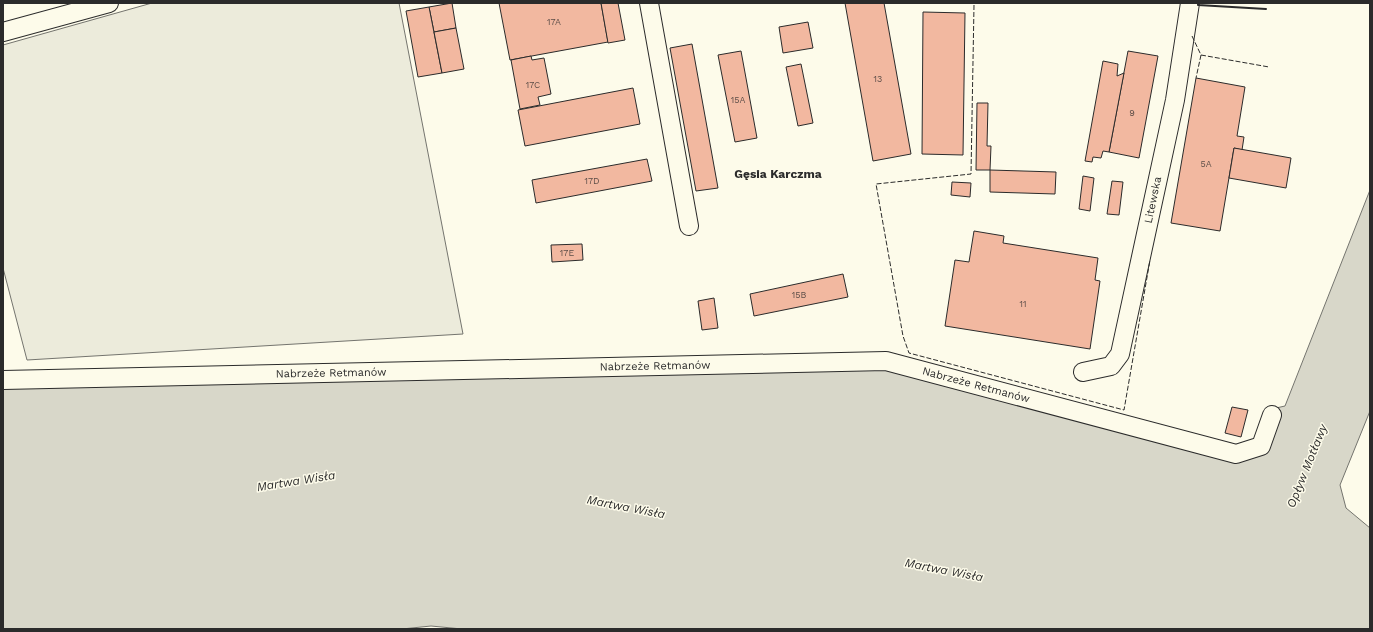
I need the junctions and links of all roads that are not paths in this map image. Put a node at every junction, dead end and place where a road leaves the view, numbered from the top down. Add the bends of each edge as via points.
1 (109, 3) edge
2 (648, 3) edge
3 (1190, 3) edge
4 (77, 7) edge
5 (3, 32) edge
6 (689, 226) dead end
7 (1083, 372) dead end
8 (3, 380) edge
9 (1272, 415) dead end

1 - 4 street
2 - 6 street
3 - 7 street, Litewska via 1175,100 1120,354 1111,366
4 - 5 street
8 - 9 street, Nabrzeże Retmanów via 886,361 1236,454 1260,446

